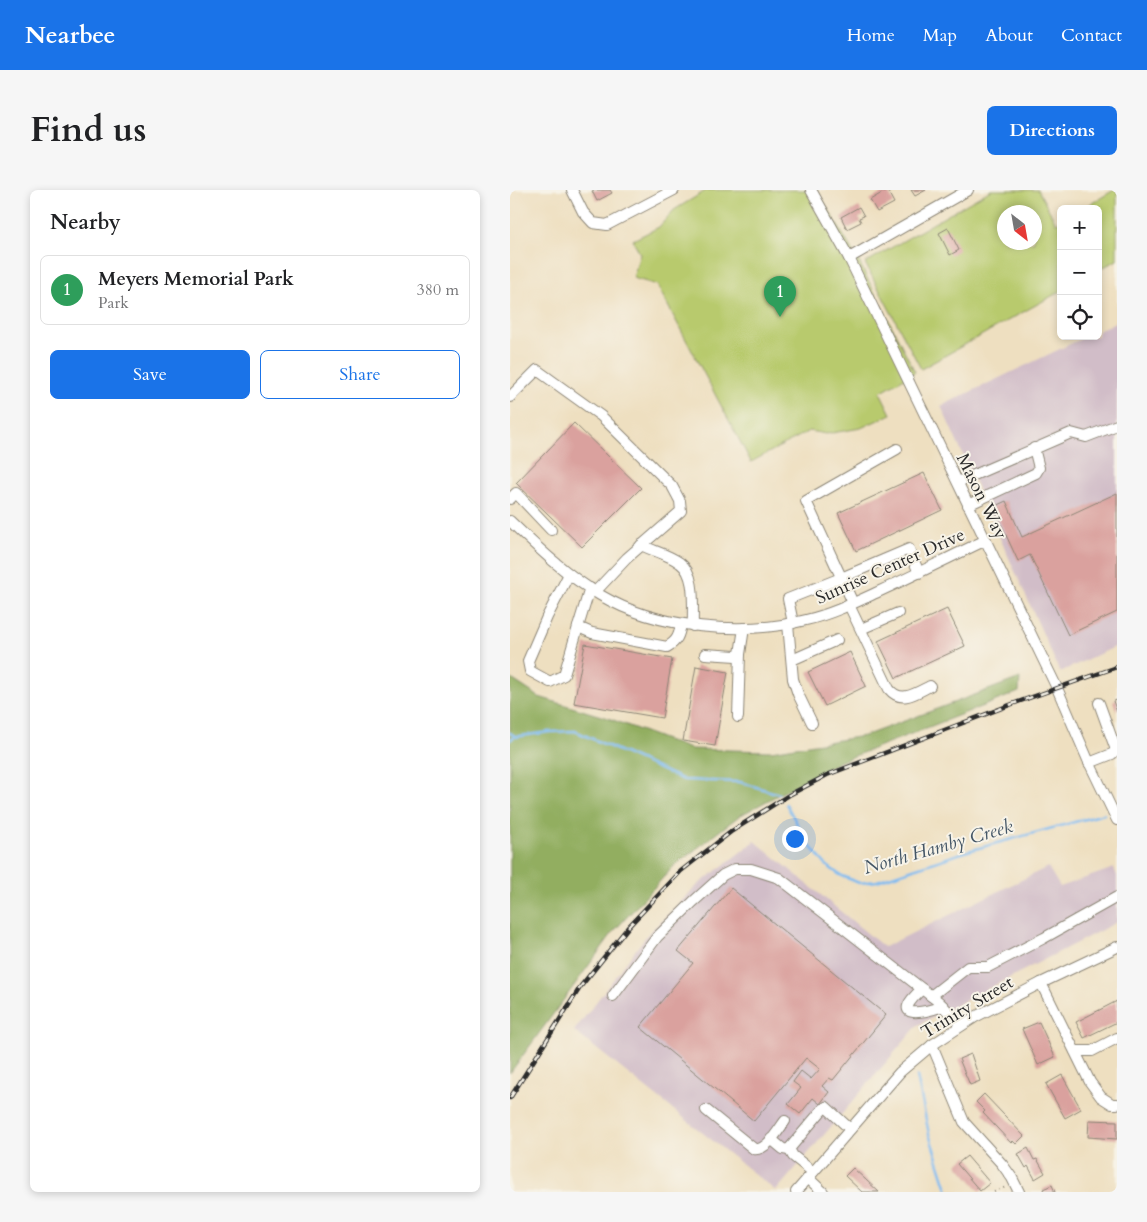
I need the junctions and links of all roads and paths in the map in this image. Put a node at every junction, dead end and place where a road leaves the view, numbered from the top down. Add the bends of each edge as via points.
1 (572, 190) edge
2 (674, 190) edge
3 (811, 190) edge
4 (968, 190) edge
5 (849, 258) junction
6 (510, 398) edge
7 (1117, 425) edge
8 (1034, 448) junction
9 (897, 449) dead end
10 (958, 482) junction
11 (510, 499) edge
12 (968, 505) junction
13 (510, 521) edge
14 (551, 530) dead end
15 (986, 540) junction
16 (641, 546) junction
17 (919, 573) junction
18 (569, 574) junction
19 (841, 578) junction
20 (592, 590) junction
21 (851, 604) junction
22 (898, 613) dead end
23 (791, 623) junction
24 (681, 624) junction
25 (693, 626) junction
26 (578, 627) junction
27 (744, 628) junction
28 (861, 629) junction
29 (837, 640) dead end
30 (705, 654) dead end
31 (740, 654) junction
32 (792, 660) junction
33 (930, 686) dead end
34 (1099, 703) dead end
35 (738, 717) dead end
36 (812, 723) dead end
37 (1089, 763) junction
38 (1117, 820) edge
39 (1117, 897) edge
40 (1117, 946) edge
41 (1041, 983) junction
42 (922, 989) junction
43 (613, 996) dead end
44 (931, 996) junction
45 (943, 1006) junction
46 (961, 1025) junction
47 (1117, 1038) edge
48 (932, 1045) junction
49 (1075, 1051) junction
50 (1117, 1104) edge
51 (706, 1110) dead end
52 (785, 1121) dead end
53 (850, 1129) junction
54 (771, 1139) junction
55 (789, 1150) junction
56 (810, 1175) junction
57 (1017, 1187) edge
58 (796, 1192) edge
59 (824, 1192) edge
60 (994, 1192) edge

1 - 2 street via 583,212 594,223 607,225
3 - 5 street, Mason Way
4 - 5 street
5 - 10 street, Mason Way
6 - 16 street via 537,370 600,416 672,486 681,511
7 - 8 street via 1086,437 1071,432
8 - 10 street
8 - 12 street via 1039,468 1036,473
9 - 19 street via 806,501
10 - 12 street, Mason Way
11 - 14 street via 516,493
12 - 15 street, Mason Way
13 - 18 street, Sunrise Center Drive
15 - 17 street, Sunrise Center Drive
15 - 37 street, Mason Way
16 - 20 street
16 - 25 street via 680,562 687,569 692,590
17 - 19 street via 909,549
17 - 21 street, Sunrise Center Drive
18 - 20 street, Sunrise Center Drive
18 - 26 street via 528,661 530,671 550,682 564,675
19 - 21 street
19 - 23 street via 788,599
20 - 24 street, Sunrise Center Drive via 627,608
20 - 26 street
21 - 23 street, Sunrise Center Drive
21 - 28 street
22 - 28 street
23 - 27 street, Sunrise Center Drive
23 - 32 street
24 - 25 street, Sunrise Center Drive
24 - 26 street via 676,642 667,647 592,633
25 - 27 street, Sunrise Center Drive
27 - 31 street
28 - 33 street via 894,695 907,697
29 - 32 street
30 - 31 street
31 - 35 street
32 - 36 street via 793,680
34 - 37 street via 1116,750
37 - 38 street, Mason Way
39 - 44 street via 988,967 968,967
40 - 41 street, Trinity Street
41 - 46 street, Trinity Street
41 - 49 street
42 - 43 street via 779,878 751,869 735,869 723,875 657,938
42 - 44 street
42 - 45 street via 910,1000 908,1009 919,1013
44 - 45 street
45 - 46 street
46 - 48 street, Trinity Street
47 - 49 street via 1092,1051
48 - 53 street, Trinity Street via 900,1072
48 - 57 street via 964,1122 1002,1164
49 - 50 street via 1101,1097
51 - 54 street via 754,1150 760,1150
52 - 54 street
53 - 55 street via 826,1108
53 - 56 street, Trinity Street
54 - 55 street
55 - 56 street
56 - 58 street, Trinity Street
56 - 59 street
57 - 60 path

